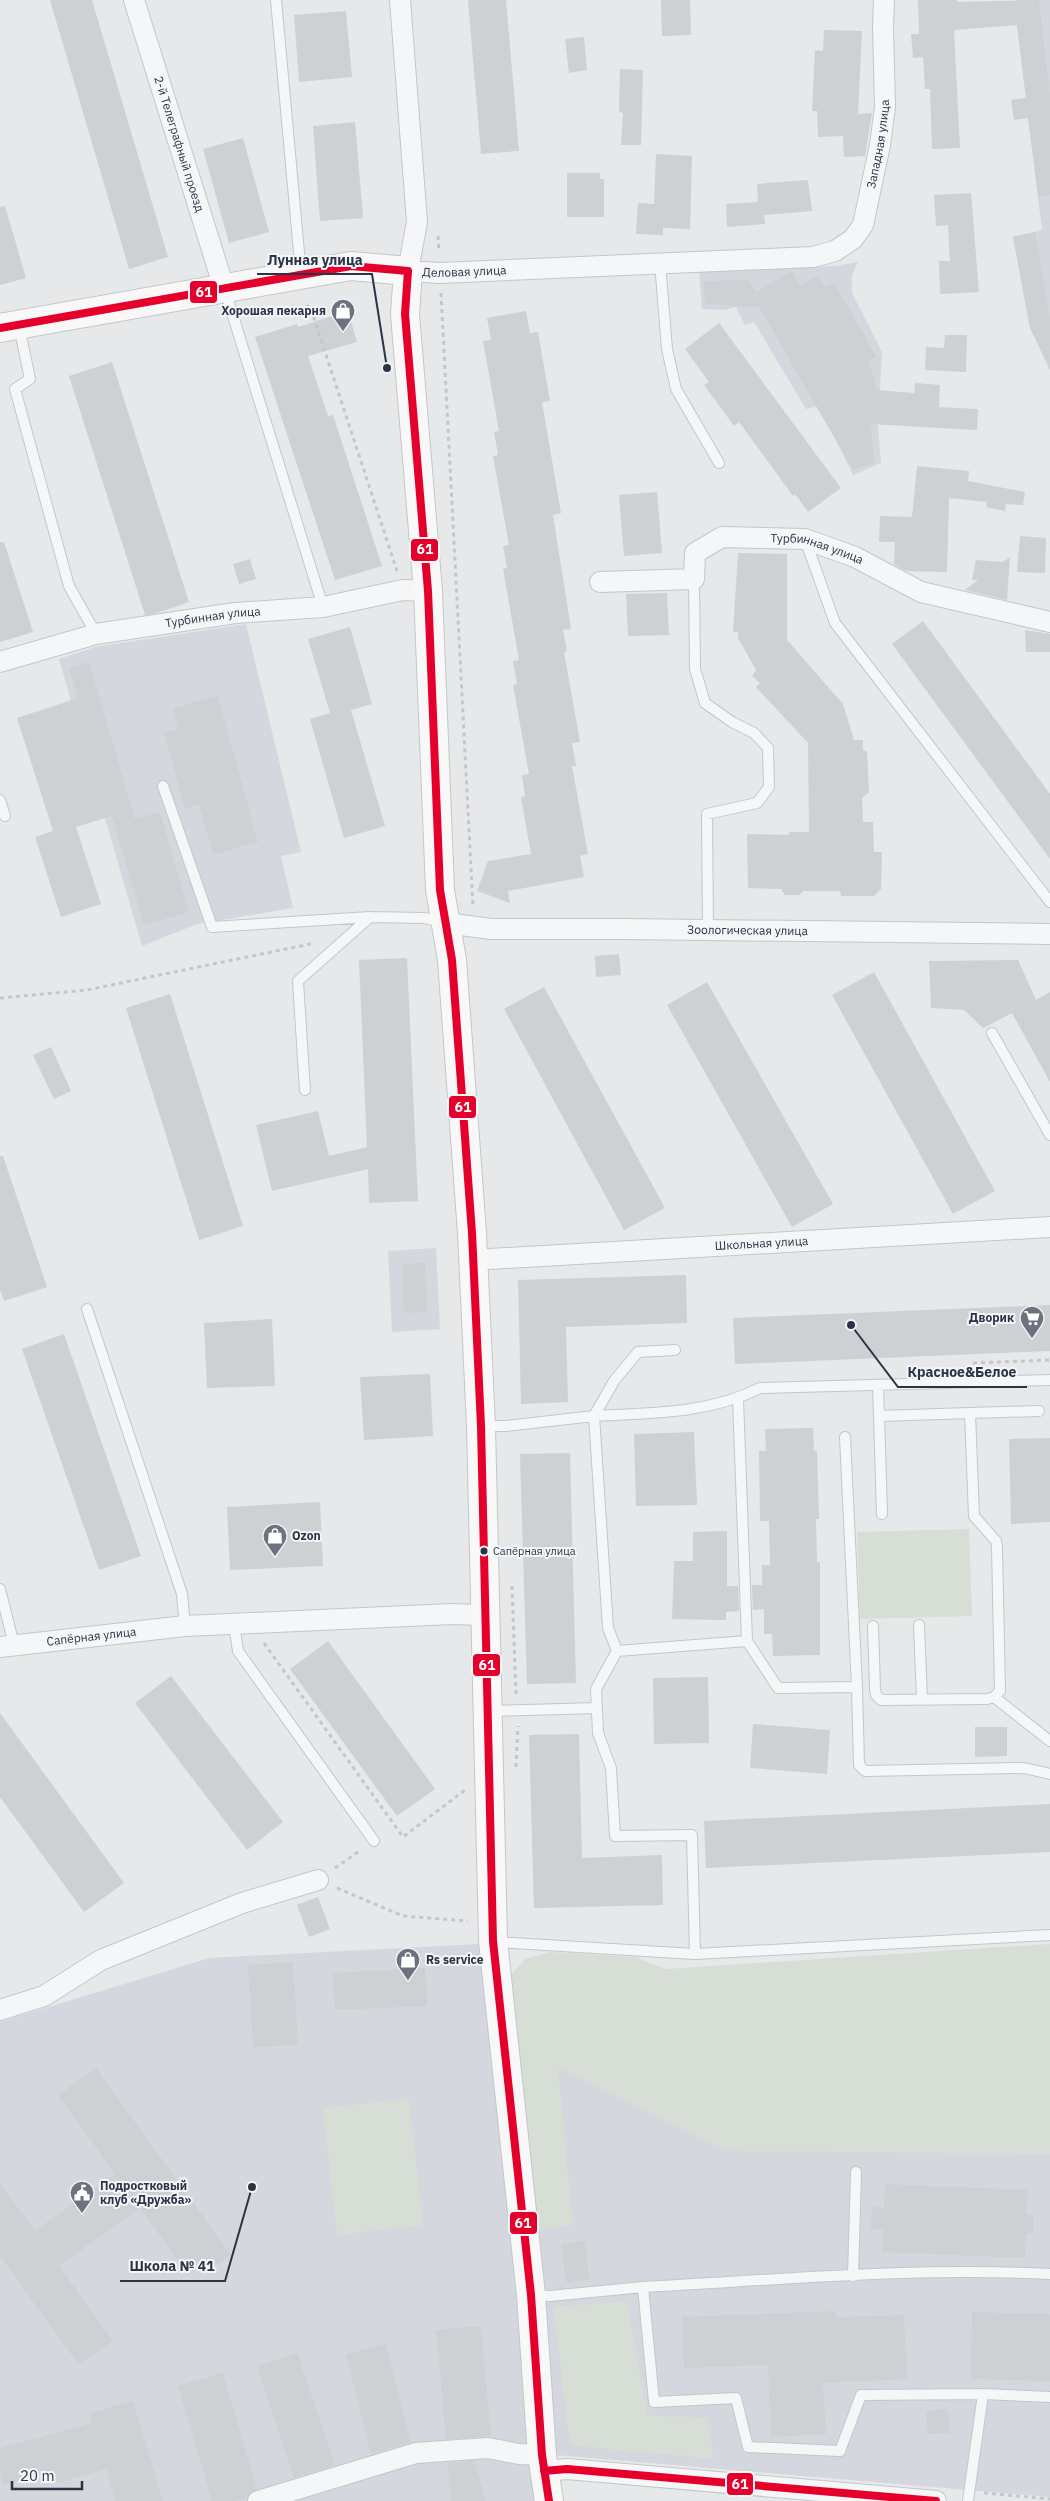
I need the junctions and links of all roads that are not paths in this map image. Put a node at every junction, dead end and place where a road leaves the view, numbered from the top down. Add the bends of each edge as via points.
1 (134, 0) edge
2 (276, 0) edge
3 (400, 0) edge
4 (884, 0) edge
5 (813, 257) joint
6 (660, 263) junction
7 (408, 271) junction
8 (302, 275) junction
9 (224, 288) junction
10 (9, 326) edge
11 (719, 464) dead end
12 (805, 539) junction
13 (694, 579) junction
14 (600, 582) dead end
15 (415, 590) junction
16 (323, 607) junction
17 (1050, 622) edge
18 (96, 634) junction
19 (0, 662) edge
20 (163, 786) dead end
21 (0, 800) edge
22 (5, 816) dead end
23 (1050, 902) edge
24 (370, 917) junction
25 (446, 923) junction
26 (708, 930) junction
27 (1050, 934) edge
28 (992, 1033) dead end
29 (305, 1090) dead end
30 (1050, 1135) edge
31 (1050, 1227) edge
32 (472, 1260) junction
33 (87, 1309) dead end
34 (675, 1350) dead end
35 (1050, 1380) edge
36 (878, 1385) junction
37 (738, 1399) junction
38 (1039, 1412) dead end
39 (970, 1414) junction
40 (594, 1416) junction
41 (879, 1416) junction
42 (481, 1426) junction
43 (845, 1437) dead end
44 (882, 1514) dead end
45 (0, 1589) edge
46 (484, 1615) junction
47 (234, 1624) junction
48 (920, 1625) dead end
49 (185, 1626) junction
50 (873, 1626) dead end
51 (747, 1641) junction
52 (7, 1646) edge
53 (617, 1651) junction
54 (857, 1687) junction
55 (994, 1697) junction
56 (922, 1700) junction
57 (596, 1708) junction
58 (487, 1711) junction
59 (1050, 1741) edge
60 (1050, 1774) edge
61 (374, 1841) road end
62 (318, 1880) road end
63 (1050, 1935) edge
64 (493, 1941) junction
65 (695, 1954) junction
66 (0, 2010) edge
67 (856, 2172) dead end
68 (1050, 2274) edge
69 (853, 2276) junction
70 (643, 2287) junction
71 (531, 2296) junction
72 (983, 2394) junction
73 (1050, 2397) edge
74 (543, 2463) junction
75 (258, 2501) edge
76 (549, 2501) edge
77 (936, 2501) edge
78 (968, 2501) edge

1 - 9 street, 2-й Телеграфный проезд
2 - 8 lane
3 - 7 street via 417,222
4 - 5 street, Западная улица via 885,106 863,225 852,239 835,251
5 - 6 street, Деловая улица
6 - 7 street, Деловая улица via 440,273
6 - 11 lane via 667,349 676,389
7 - 8 street, Деловая улица via 351,266
7 - 15 street via 404,314
8 - 9 street, Деловая улица
9 - 10 street, Деловая улица
9 - 16 lane
10 - 18 lane via 30,379 15,390 68,586
12 - 13 street, Турбинная улица via 722,537 695,553
12 - 17 street, Турбинная улица via 855,557 921,592
12 - 23 lane via 835,623
13 - 14 street
13 - 26 lane via 695,668 705,702 754,733 768,748 769,787 757,803 707,814
15 - 16 street, Турбинная улица
15 - 25 street via 440,890
16 - 18 street, Турбинная улица via 235,614
18 - 19 street, Турбинная улица
20 - 24 lane via 212,927
21 - 22 lane
24 - 25 lane via 424,918
24 - 29 lane via 298,981
25 - 26 street, Зоологическая улица via 491,929
25 - 32 street via 454,980
26 - 27 street, Зоологическая улица
28 - 30 lane
31 - 32 street, Школьная улица
32 - 42 street
33 - 49 lane via 182,1594
34 - 40 lane via 638,1352 614,1381
35 - 36 lane
36 - 37 lane via 760,1388
36 - 41 lane
37 - 40 lane via 696,1410
37 - 51 lane
38 - 39 lane
39 - 41 lane
39 - 55 lane via 974,1516 996,1540 997,1547 1001,1685
40 - 42 lane
40 - 53 lane via 608,1628
41 - 44 lane
42 - 46 street
43 - 54 lane
45 - 52 lane
46 - 47 street, Сапёрная улица
46 - 58 street
47 - 49 street, Сапёрная улица
47 - 61 lane via 238,1651
48 - 56 lane
49 - 52 street, Сапёрная улица
50 - 56 lane via 876,1695 887,1701
51 - 53 lane
51 - 54 lane via 778,1688
53 - 57 lane via 596,1689
54 - 60 lane via 859,1765 865,1771 1024,1768
55 - 56 lane
55 - 59 lane
57 - 58 lane
57 - 65 lane via 598,1732 611,1768 615,1836 692,1834
58 - 64 street
62 - 66 street via 242,1903 101,1960 44,1996
63 - 65 lane
64 - 65 lane
64 - 71 street
67 - 69 lane
68 - 69 lane
69 - 70 lane
70 - 71 lane
70 - 72 lane via 654,2402 736,2398 748,2447 840,2451 861,2395
71 - 74 street
72 - 73 lane
72 - 78 lane
74 - 75 street via 488,2448 416,2452
74 - 76 street
74 - 77 street via 567,2469

